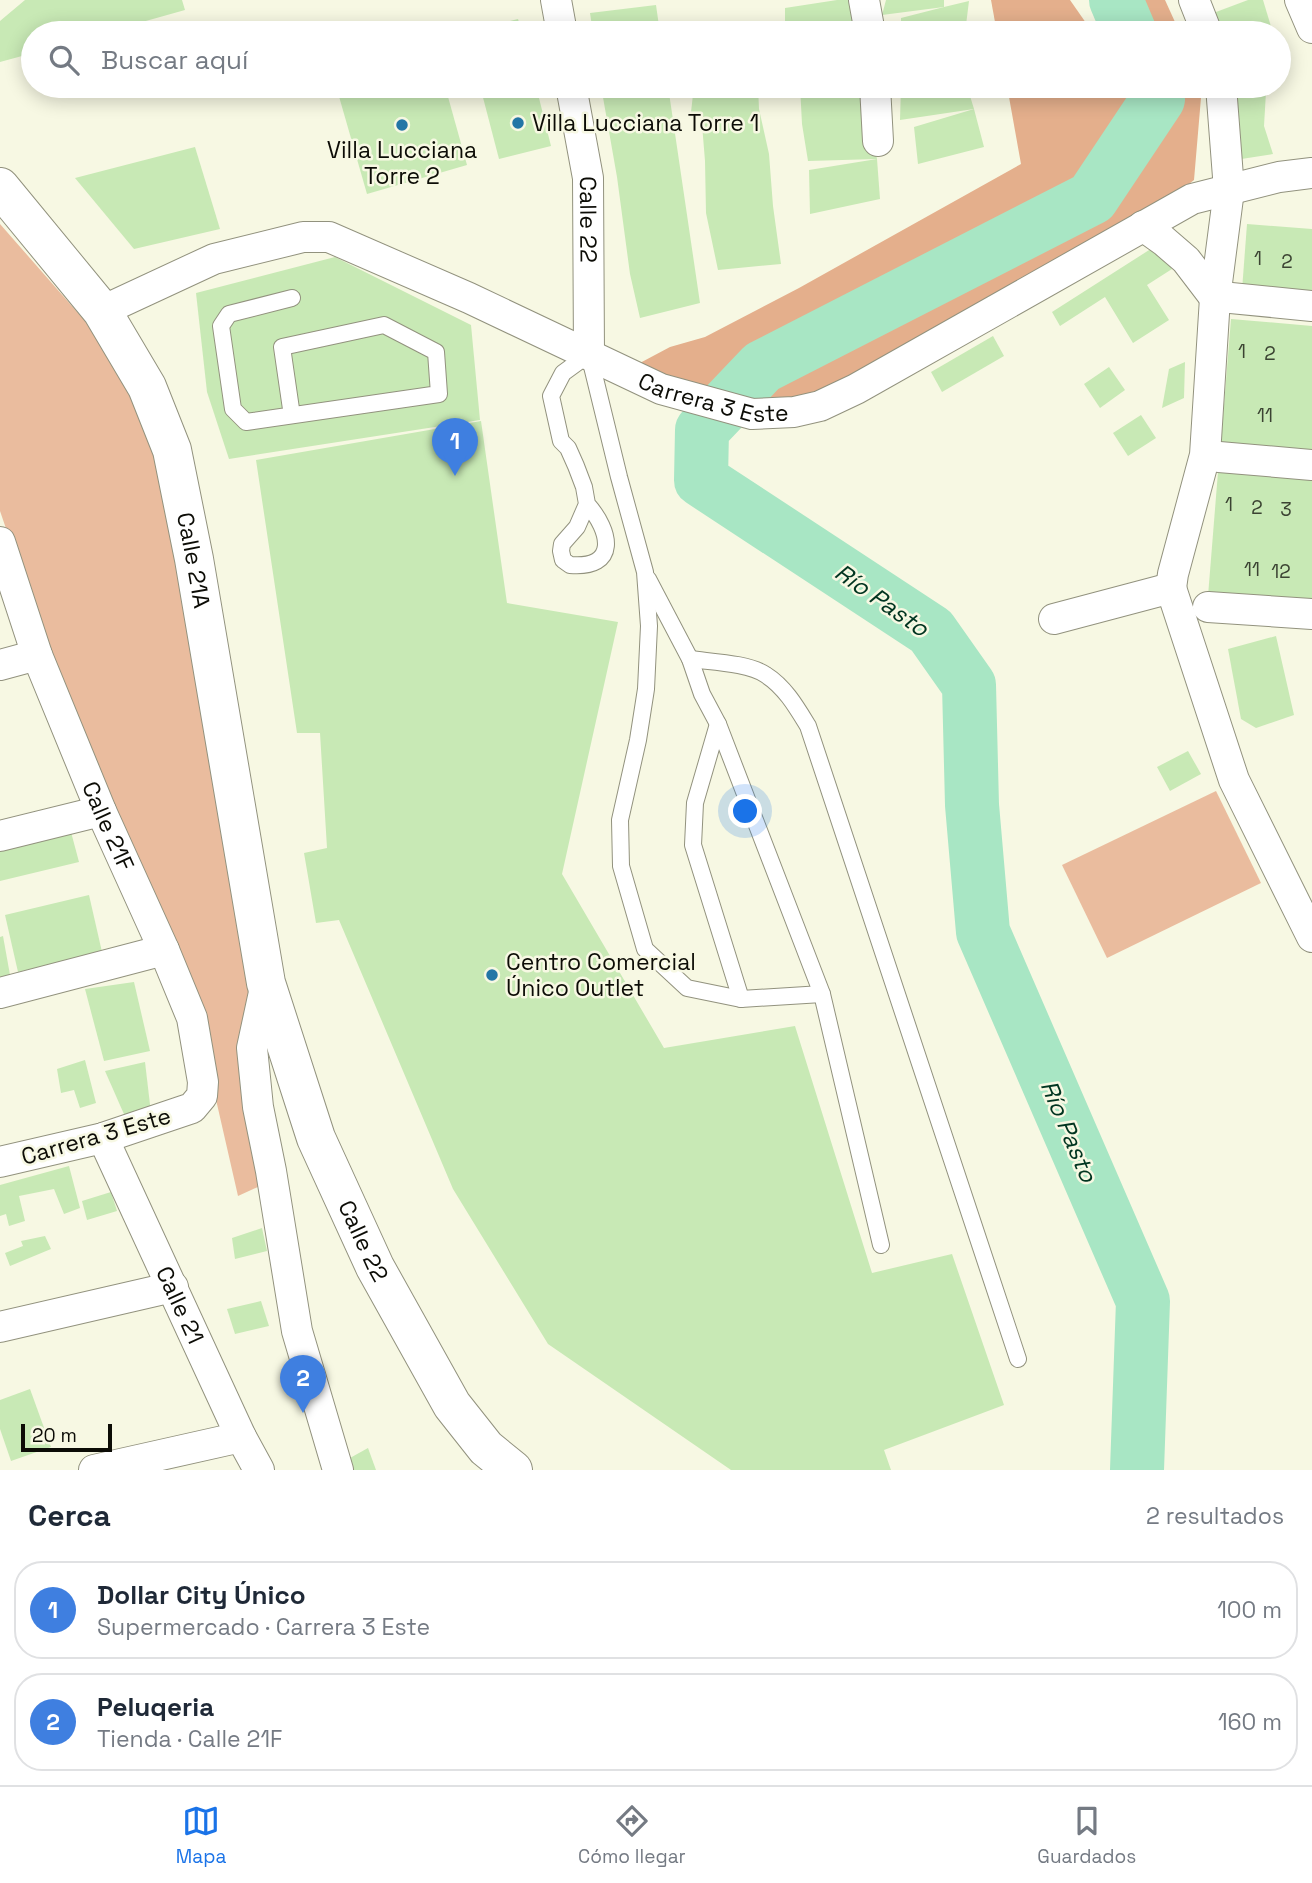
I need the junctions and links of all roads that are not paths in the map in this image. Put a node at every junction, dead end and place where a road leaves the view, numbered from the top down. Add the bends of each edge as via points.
1 (556, 0) edge
2 (864, 0) edge
3 (1194, 0) edge
4 (1300, 0) edge
5 (560, 21) edge
6 (868, 21) edge
7 (1202, 21) edge
8 (1312, 28) edge
9 (573, 98) edge
10 (876, 98) edge
11 (1222, 98) edge
12 (878, 141) dead end
13 (1312, 173) edge
14 (0, 187) edge
15 (1229, 190) junction
16 (1143, 226) junction
17 (292, 298) dead end
18 (1223, 298) junction
19 (1312, 306) edge
20 (102, 311) junction
21 (589, 354) junction
22 (291, 408) dead end
23 (1219, 457) dead end
24 (1312, 465) edge
25 (587, 504) dead end
26 (0, 542) edge
27 (645, 572) junction
28 (1171, 588) junction
29 (1208, 607) dead end
30 (1312, 614) edge
31 (1054, 619) dead end
32 (37, 655) junction
33 (690, 659) junction
34 (0, 665) edge
35 (718, 724) junction
36 (102, 811) junction
37 (0, 836) edge
38 (1312, 937) edge
39 (164, 950) junction
40 (266, 984) junction
41 (0, 993) edge
42 (822, 994) junction
43 (741, 999) junction
44 (192, 1108) joint
45 (103, 1138) junction
46 (0, 1162) edge
47 (881, 1245) dead end
48 (173, 1287) junction
49 (0, 1327) edge
50 (1018, 1359) dead end
51 (240, 1437) junction
52 (94, 1470) edge
53 (259, 1470) edge
54 (338, 1470) edge
55 (513, 1470) edge

1 - 5 street
2 - 6 street
3 - 7 street
4 - 8 street
9 - 21 street, Calle 22 via 588,178
10 - 12 street
11 - 15 street
13 - 15 street, Carrera 3 Este
14 - 20 main road, Calle 21A
15 - 16 street, Carrera 3 Este via 1192,199
15 - 18 street
16 - 18 street via 1164,240
16 - 21 street, Carrera 3 Este via 820,406 752,414 661,389
17 - 22 lane via 229,314 220,326 233,409 246,422 439,394 436,352 384,325 282,347
18 - 19 street
18 - 28 street via 1205,455
20 - 21 street, Carrera 3 Este via 214,259 303,237 329,237
20 - 40 main road, Calle 21A via 147,387 172,450
21 - 25 lane via 563,373 551,396 561,441 580,476
21 - 27 lane
23 - 24 street
26 - 32 street, Calle 21F
27 - 33 lane
27 - 43 lane via 649,626 646,689 620,820 621,866 645,949 687,989
28 - 31 street
28 - 38 street via 1234,780
29 - 30 street
32 - 34 street
32 - 36 street, Calle 21F
33 - 35 lane
33 - 50 lane via 765,674 788,695 808,726
35 - 42 lane
35 - 43 lane via 695,803 693,845
36 - 37 street
36 - 39 street, Calle 21F
39 - 41 street
39 - 44 street, Calle 21F via 192,1018 203,1082 202,1096
40 - 54 street via 252,1048 258,1107 297,1331
40 - 55 main road, Calle 22 via 316,1138 375,1267 452,1405 486,1448
42 - 43 lane
42 - 47 lane
44 - 45 street, Carrera 3 Este
45 - 46 street, Carrera 3 Este
45 - 48 street, Calle 21
48 - 49 street
48 - 51 street, Calle 21
51 - 52 street
51 - 53 street, Calle 21

